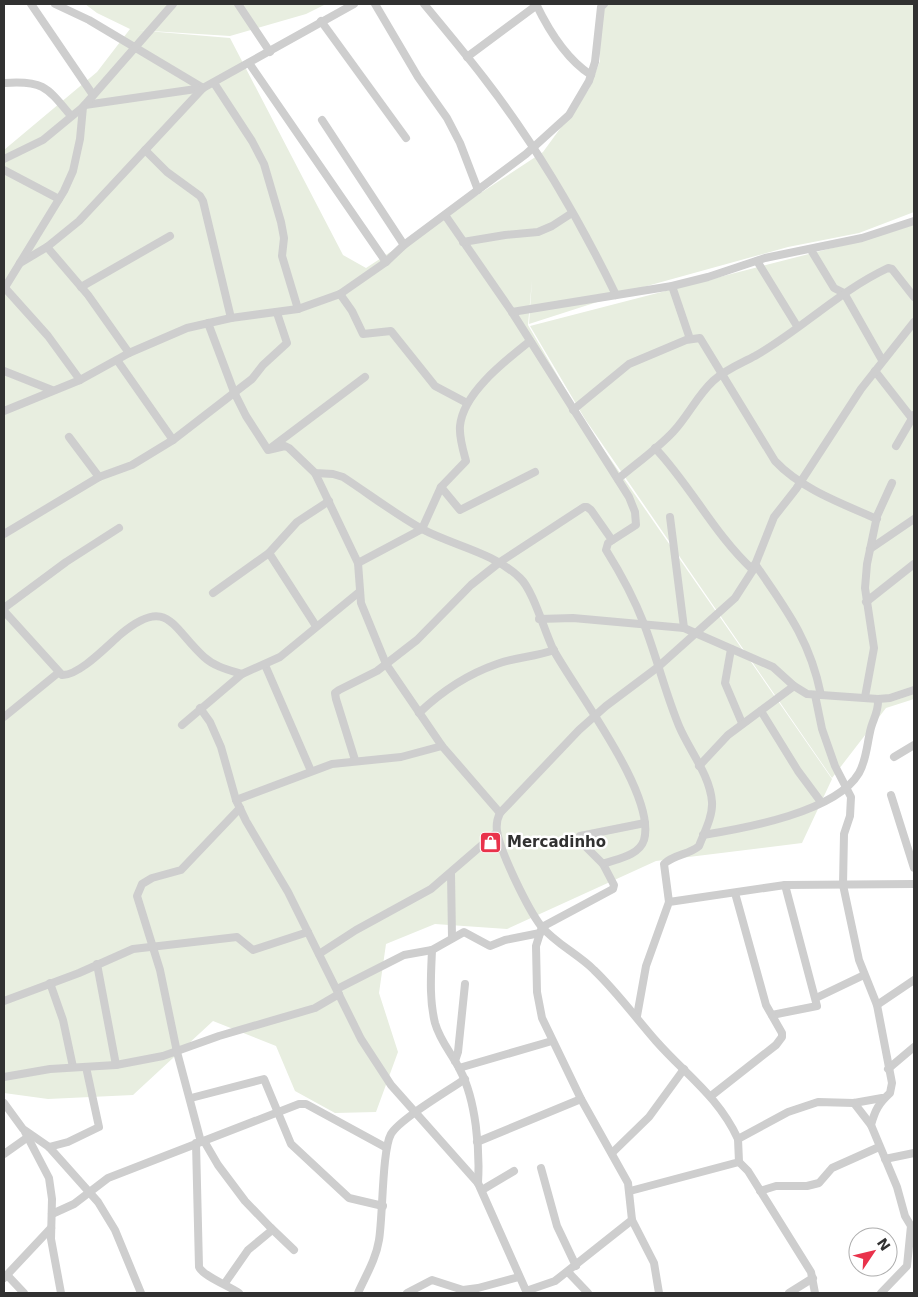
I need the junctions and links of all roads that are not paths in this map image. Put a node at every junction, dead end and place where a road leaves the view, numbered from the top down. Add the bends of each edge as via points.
1 (31, 4) edge
2 (55, 4) edge
3 (173, 4) edge
4 (238, 4) edge
5 (352, 4) edge
6 (375, 4) edge
7 (424, 4) edge
8 (537, 5) edge
9 (601, 5) edge
10 (321, 20) junction
11 (135, 49) junction
12 (270, 52) junction
13 (467, 57) junction
14 (249, 63) junction
15 (591, 75) junction
16 (4, 83) edge
17 (214, 83) junction
18 (204, 88) junction
19 (93, 95) junction
20 (84, 106) junction
21 (71, 116) junction
22 (322, 120) dead end
23 (406, 138) dead end
24 (532, 148) junction
25 (145, 150) junction
26 (4, 159) edge
27 (4, 170) edge
28 (478, 190) junction
29 (59, 199) junction
30 (572, 212) junction
31 (445, 215) junction
32 (914, 222) edge
33 (170, 236) dead end
34 (463, 242) junction
35 (404, 245) junction
36 (47, 247) junction
37 (811, 250) junction
38 (757, 261) junction
39 (386, 262) junction
40 (20, 263) junction
41 (672, 286) junction
42 (81, 287) junction
43 (4, 288) edge
44 (844, 293) junction
45 (340, 294) junction
46 (616, 295) junction
47 (914, 298) edge
48 (298, 309) junction
49 (512, 312) junction
50 (277, 313) junction
51 (231, 318) junction
52 (914, 322) edge
53 (208, 323) junction
54 (797, 326) junction
55 (690, 339) junction
56 (530, 341) junction
57 (130, 353) junction
58 (117, 360) junction
59 (882, 360) junction
60 (4, 370) edge
61 (875, 371) junction
62 (721, 374) junction
63 (364, 377) dead end
64 (80, 380) junction
65 (52, 390) junction
66 (234, 392) junction
67 (467, 403) junction
68 (573, 410) junction
69 (4, 411) edge
70 (914, 418) edge
71 (68, 437) dead end
72 (173, 440) junction
73 (896, 446) dead end
74 (655, 448) junction
75 (268, 450) junction
76 (535, 472) dead end
77 (315, 473) junction
78 (100, 477) junction
79 (618, 479) junction
80 (800, 481) junction
81 (892, 483) dead end
82 (441, 487) junction
83 (329, 501) junction
84 (670, 517) dead end
85 (877, 519) junction
86 (914, 519) edge
87 (119, 528) dead end
88 (422, 529) junction
89 (4, 534) edge
90 (612, 540) junction
91 (870, 549) junction
92 (269, 553) junction
93 (358, 562) junction
94 (500, 562) junction
95 (914, 564) edge
96 (754, 567) junction
97 (358, 593) junction
98 (213, 594) dead end
99 (866, 602) junction
100 (4, 610) edge
101 (539, 619) junction
102 (316, 626) junction
103 (645, 626) junction
104 (684, 628) junction
105 (693, 634) junction
106 (731, 649) junction
107 (554, 650) junction
108 (386, 664) junction
109 (265, 665) junction
110 (658, 667) junction
111 (58, 673) junction
112 (242, 674) junction
113 (794, 686) junction
114 (913, 693) edge
115 (818, 695) junction
116 (865, 697) junction
117 (878, 699) junction
118 (200, 708) junction
119 (762, 711) junction
120 (419, 713) junction
121 (595, 716) junction
122 (4, 717) edge
123 (742, 723) junction
124 (182, 725) dead end
125 (442, 746) junction
126 (914, 746) edge
127 (894, 757) dead end
128 (356, 760) junction
129 (699, 766) junction
130 (311, 771) junction
131 (847, 788) junction
132 (891, 795) dead end
133 (236, 800) junction
134 (820, 802) junction
135 (240, 808) junction
136 (500, 812) junction
137 (645, 823) junction
138 (497, 832) junction
139 (703, 835) junction
140 (603, 864) junction
141 (914, 868) edge
142 (451, 873) junction
143 (914, 884) edge
144 (786, 885) junction
145 (842, 885) junction
146 (735, 892) junction
147 (669, 902) junction
148 (541, 930) junction
149 (308, 932) junction
150 (452, 938) junction
151 (152, 946) junction
152 (432, 950) junction
153 (319, 954) junction
154 (97, 964) junction
155 (864, 975) junction
156 (914, 980) edge
157 (50, 983) junction
158 (465, 984) dead end
159 (338, 992) junction
160 (816, 998) junction
161 (4, 1001) edge
162 (877, 1005) junction
163 (772, 1015) junction
164 (637, 1016) junction
165 (552, 1041) junction
166 (914, 1047) edge
167 (177, 1052) junction
168 (116, 1064) junction
169 (457, 1065) junction
170 (73, 1067) junction
171 (86, 1067) junction
172 (684, 1069) junction
173 (888, 1069) junction
174 (4, 1077) edge
175 (465, 1079) junction
176 (711, 1096) junction
177 (191, 1098) junction
178 (882, 1098) junction
179 (581, 1099) junction
180 (4, 1103) edge
181 (854, 1103) junction
182 (276, 1112) junction
183 (415, 1114) junction
184 (871, 1125) junction
185 (23, 1129) junction
186 (28, 1137) junction
187 (738, 1139) junction
188 (200, 1142) junction
189 (478, 1142) junction
190 (49, 1147) junction
191 (385, 1147) junction
192 (879, 1147) junction
193 (612, 1153) junction
194 (914, 1153) edge
195 (4, 1154) edge
196 (885, 1159) junction
197 (739, 1162) junction
198 (541, 1168) dead end
199 (514, 1171) dead end
200 (480, 1187) junction
201 (88, 1191) junction
202 (630, 1191) junction
203 (760, 1191) junction
204 (383, 1206) junction
205 (52, 1214) junction
206 (632, 1220) junction
207 (913, 1226) edge
208 (51, 1228) junction
209 (271, 1228) junction
210 (294, 1250) dead end
211 (576, 1266) junction
212 (568, 1272) junction
213 (6, 1277) edge
214 (519, 1277) junction
215 (813, 1278) junction
216 (225, 1283) junction
217 (527, 1292) edge
218 (24, 1293) edge
219 (61, 1293) edge
220 (141, 1293) edge
221 (239, 1293) edge
222 (358, 1293) edge
223 (407, 1293) edge
224 (588, 1293) edge
225 (659, 1293) edge
226 (789, 1293) edge
227 (815, 1293) edge
228 (881, 1293) edge

1 - 19 street
2 - 11 street via 90,20
3 - 11 street
4 - 12 street
5 - 10 street
6 - 28 street via 460,143
7 - 13 street
8 - 13 street
8 - 15 street via 542,18 576,66
9 - 15 street
10 - 12 street
10 - 23 street
11 - 18 street
11 - 19 street
12 - 14 street
13 - 24 street
14 - 17 street
14 - 39 street
15 - 24 street via 569,115
16 - 21 street via 36,83 54,95
17 - 18 street
17 - 48 street via 264,164 281,222 284,238 282,256
18 - 20 street
18 - 25 street
19 - 20 street
20 - 21 street
20 - 29 street via 73,171
21 - 26 street via 43,140
22 - 35 street
24 - 28 street
24 - 30 street
25 - 36 street via 79,220
25 - 51 street via 203,201
27 - 29 street
28 - 31 street
29 - 40 street
30 - 34 street via 545,230
30 - 46 street
31 - 34 street
31 - 35 street
32 - 37 street
33 - 42 street
34 - 49 street
35 - 39 street
36 - 40 street
36 - 42 street
37 - 38 street
37 - 44 street via 834,288
38 - 41 street
38 - 54 street
39 - 45 street
40 - 43 street
41 - 46 street
41 - 55 street
42 - 57 street
43 - 64 street via 48,336
44 - 47 street via 888,268
44 - 54 street
44 - 59 street
45 - 48 street
45 - 67 street via 363,334 391,331 435,386
46 - 49 street
48 - 50 street
49 - 56 street
50 - 51 street
50 - 66 street via 287,344
51 - 53 street
52 - 59 street
53 - 57 street via 165,336
53 - 66 street
54 - 62 street via 755,356
55 - 62 street via 700,338 703,341
55 - 68 street via 629,364
56 - 67 street via 503,363
56 - 68 street
57 - 58 street
58 - 64 street
58 - 72 street
59 - 61 street
60 - 65 street
61 - 70 street
61 - 80 street
62 - 74 street via 673,432
62 - 80 street via 775,461
63 - 75 street
64 - 65 street
65 - 69 street
66 - 72 street
66 - 75 street
67 - 82 street via 460,426 466,461
68 - 79 street
70 - 73 street
71 - 78 street
72 - 78 street via 132,464
74 - 79 street
74 - 96 street via 683,480 729,544
75 - 77 street via 285,446
76 - 82 street via 460,510
77 - 83 street
77 - 88 street via 343,477
78 - 89 street
79 - 90 street via 629,497 637,521 634,528
80 - 85 street
80 - 96 street via 774,517
81 - 85 street
82 - 88 street
83 - 92 street via 296,522
83 - 93 street
84 - 104 street
85 - 91 street
86 - 91 street
87 - 100 street via 59,567
88 - 93 street
88 - 94 street
90 - 94 street via 588,507
90 - 103 street via 606,550 631,592
91 - 99 street
92 - 98 street
92 - 102 street
93 - 97 street
94 - 101 street via 526,584
94 - 108 street via 451,603 417,640
95 - 99 street
96 - 105 street via 735,598
96 - 115 street via 783,604 810,650
97 - 102 street
97 - 108 street
99 - 116 street via 874,648
100 - 111 street
101 - 103 street via 573,618
101 - 107 street
102 - 109 street
103 - 104 street
103 - 110 street
104 - 105 street
105 - 106 street
105 - 110 street
106 - 113 street via 773,667
106 - 123 street via 725,683
107 - 120 street via 496,664 447,689
107 - 121 street
108 - 120 street
108 - 128 street via 335,693
109 - 112 street
109 - 130 street
110 - 121 street
110 - 129 street via 673,712
111 - 112 street via 67,676 74,672 124,632 145,618 155,616 173,622 214,664
111 - 122 street
112 - 118 street
113 - 115 street via 801,692
113 - 119 street
114 - 117 street
115 - 116 street
115 - 131 street via 829,748
116 - 117 street
117 - 131 street via 878,710 860,773
118 - 124 street
118 - 133 street via 221,748
119 - 123 street
119 - 134 street
120 - 125 street
121 - 136 street
121 - 137 street via 622,764
123 - 129 street
125 - 128 street via 401,757
125 - 136 street
126 - 127 street
128 - 130 street
129 - 139 street via 712,802
130 - 133 street
131 - 134 street
131 - 145 street via 851,797 850,816 844,834
132 - 141 street
133 - 135 street
134 - 139 street via 779,820
135 - 149 street
135 - 151 street via 180,870 152,878 138,889 137,896
136 - 138 street via 496,821
137 - 140 street via 639,848
137 - 140 street via 580,836 580,841
138 - 142 street
138 - 148 street via 513,874
139 - 147 street via 695,849 671,857 664,864
140 - 148 street via 613,889
142 - 150 street
142 - 153 street via 421,896 356,930
143 - 145 street
144 - 145 street
144 - 146 street
144 - 160 street
145 - 155 street
146 - 147 street
146 - 163 street via 766,1005
147 - 164 street via 646,966
148 - 150 street via 490,946 467,932
148 - 164 street via 593,969
148 - 165 street via 536,946 537,992 542,1018
149 - 151 street via 253,950 237,937
149 - 153 street
150 - 152 street
151 - 154 street via 133,949
151 - 167 street
152 - 159 street via 404,955
152 - 169 street via 435,1023
153 - 159 street
154 - 157 street via 79,974
154 - 168 street
155 - 160 street
155 - 162 street
156 - 162 street
157 - 161 street
157 - 170 street via 63,1020
158 - 169 street
159 - 167 street via 315,1008
159 - 183 street via 376,1065
160 - 163 street via 817,1006 814,1008
162 - 173 street
163 - 176 street via 782,1033 780,1041
164 - 172 street via 657,1043
165 - 169 street
165 - 179 street
166 - 173 street
167 - 168 street
167 - 177 street
168 - 171 street
169 - 175 street
170 - 171 street
170 - 174 street
171 - 190 street via 98,1127 68,1142
172 - 176 street
172 - 193 street via 649,1117
173 - 178 street via 892,1089
175 - 183 street
175 - 189 street
176 - 187 street via 726,1115
177 - 182 street via 261,1078 265,1080
177 - 188 street
178 - 181 street
178 - 184 street
179 - 189 street
179 - 193 street
180 - 185 street
181 - 184 street
181 - 187 street via 818,1102 788,1112
182 - 188 street
182 - 191 street via 306,1104
182 - 204 street via 291,1144 343,1194
183 - 191 street via 401,1123
183 - 200 street
184 - 192 street
185 - 186 street
185 - 190 street
186 - 195 street
186 - 205 street via 49,1178
187 - 197 street
188 - 201 street via 108,1178
188 - 209 street via 245,1201
188 - 216 street via 199,1267 204,1274
189 - 200 street
190 - 201 street
191 - 204 street
192 - 196 street
192 - 203 street via 832,1168 819,1183 776,1186
193 - 202 street
194 - 196 street
196 - 207 street via 905,1216
197 - 202 street
197 - 203 street
198 - 211 street via 556,1226
199 - 200 street
200 - 214 street
201 - 205 street via 74,1204
201 - 220 street via 115,1230
202 - 206 street
203 - 215 street
204 - 222 street via 377,1249
205 - 208 street
206 - 211 street
206 - 225 street via 654,1263
207 - 228 street via 907,1266
208 - 213 street
208 - 219 street
209 - 210 street
209 - 216 street via 248,1250
211 - 212 street
212 - 217 street
212 - 224 street
213 - 218 street
214 - 217 street
214 - 223 street via 463,1290 432,1280
215 - 226 street
215 - 227 street
216 - 221 street

